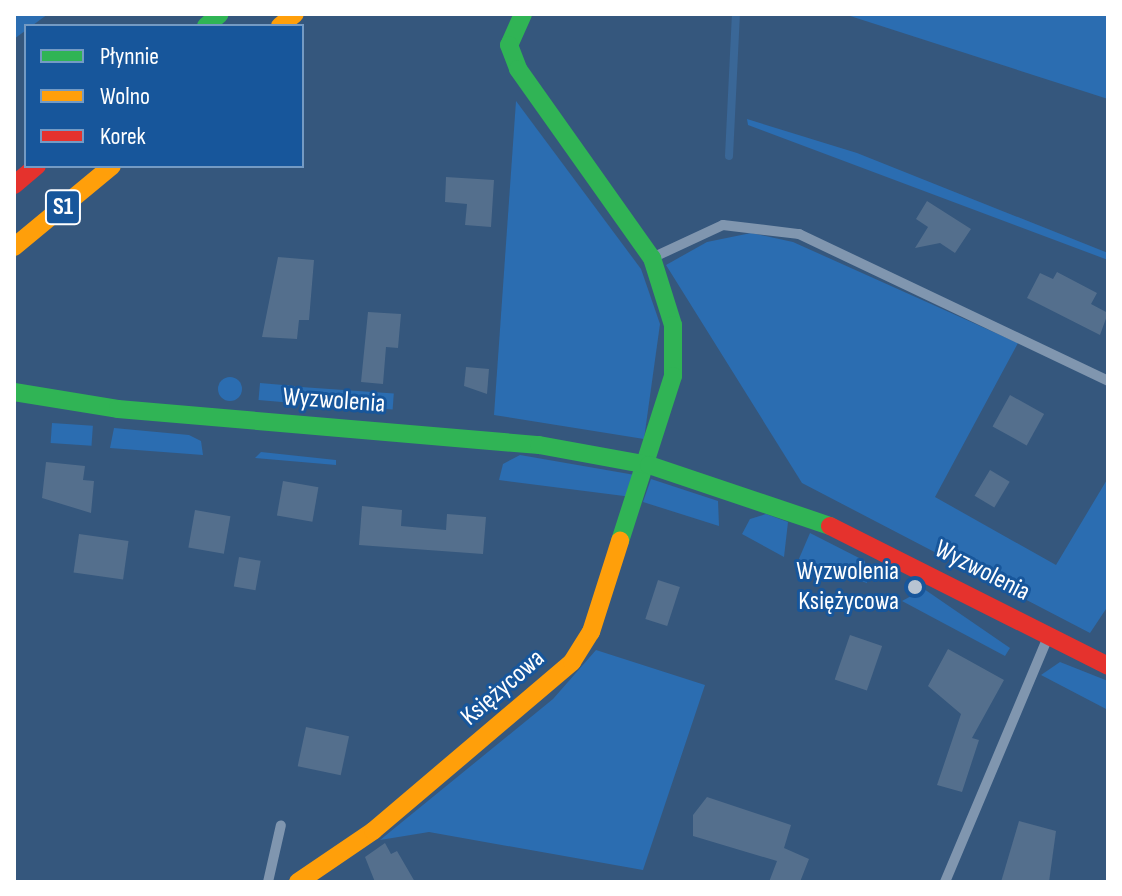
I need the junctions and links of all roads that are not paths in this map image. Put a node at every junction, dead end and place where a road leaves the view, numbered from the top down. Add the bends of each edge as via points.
1 (523, 14) edge
2 (35, 168) edge
3 (110, 168) edge
4 (14, 185) edge
5 (14, 247) edge
6 (652, 258) junction
7 (1108, 381) edge
8 (14, 392) edge
9 (649, 465) junction
10 (1049, 635) junction
11 (1108, 666) edge
12 (281, 825) dead end
13 (268, 882) edge
14 (298, 882) edge
15 (945, 882) edge

1 - 6 main road via 509,45 518,69
2 - 4 main road, S1
3 - 5 main road, S1
6 - 7 lane via 723,225 799,234
6 - 9 main road via 673,325 673,376
8 - 9 main road, Wyzwolenia via 118,409 539,445
9 - 10 main road, Wyzwolenia via 837,528
9 - 14 main road, Księżycowa via 591,632 572,662 373,831
10 - 11 main road, Wyzwolenia
10 - 15 lane
12 - 13 lane

